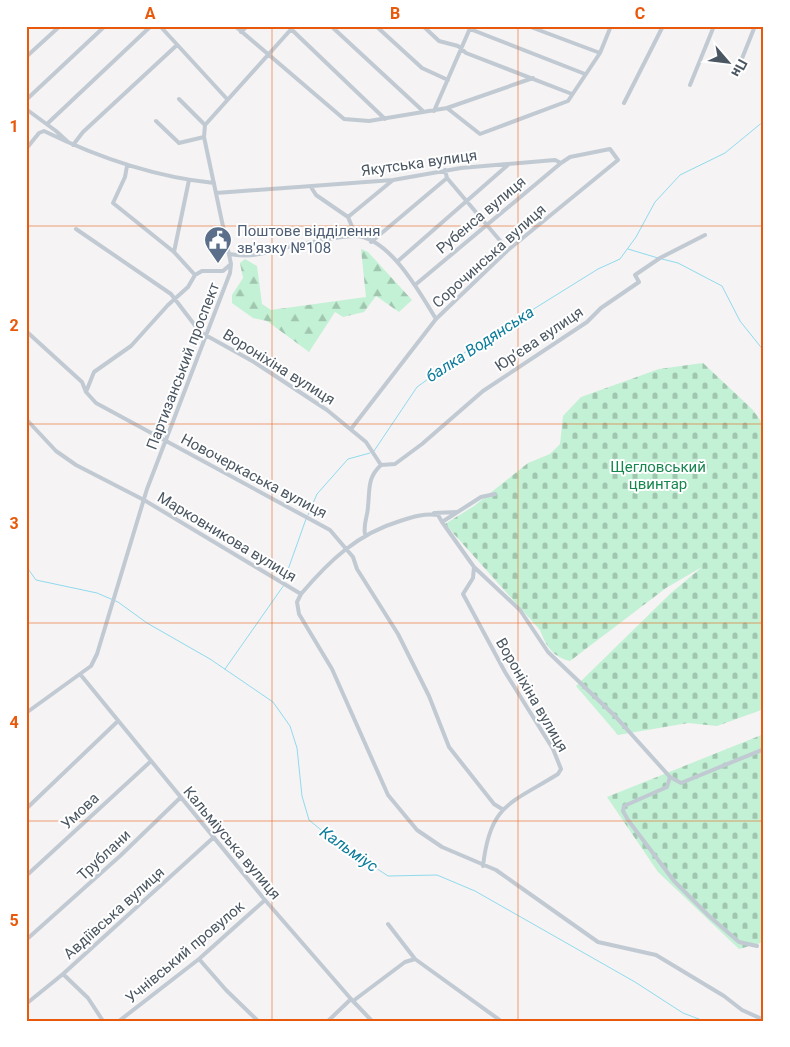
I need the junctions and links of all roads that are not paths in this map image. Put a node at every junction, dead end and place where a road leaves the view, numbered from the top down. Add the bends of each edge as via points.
1 (60, 26) edge
2 (105, 26) edge
3 (152, 26) edge
4 (160, 26) edge
5 (235, 26) edge
6 (247, 26) edge
7 (331, 26) edge
8 (376, 26) edge
9 (423, 26) edge
10 (528, 26) edge
11 (611, 26) edge
12 (663, 26) edge
13 (714, 26) edge
14 (755, 26) edge
15 (293, 28) edge
16 (470, 28) edge
17 (241, 32) junction
18 (178, 46) junction
19 (461, 48) junction
20 (269, 53) junction
21 (600, 53) junction
22 (26, 57) edge
23 (739, 66) dead end
24 (585, 74) junction
25 (533, 78) junction
26 (448, 80) junction
27 (690, 85) dead end
28 (572, 94) junction
29 (179, 99) dead end
30 (227, 99) junction
31 (26, 100) edge
32 (624, 103) dead end
33 (447, 108) junction
34 (26, 109) edge
35 (434, 111) junction
36 (424, 112) junction
37 (385, 119) junction
38 (156, 121) dead end
39 (47, 124) junction
40 (205, 125) junction
41 (204, 138) junction
42 (71, 144) junction
43 (26, 149) edge
44 (618, 160) joint
45 (561, 162) junction
46 (510, 164) junction
47 (127, 166) junction
48 (445, 170) junction
49 (447, 178) junction
50 (189, 180) junction
51 (393, 180) junction
52 (214, 183) junction
53 (311, 187) junction
54 (216, 193) junction
55 (467, 202) junction
56 (348, 217) junction
57 (487, 226) junction
58 (76, 229) dead end
59 (705, 235) dead end
60 (356, 236) junction
61 (371, 242) junction
62 (508, 250) junction
63 (174, 252) junction
64 (228, 254) junction
65 (398, 261) junction
66 (231, 264) junction
67 (195, 275) junction
68 (415, 285) junction
69 (175, 299) junction
70 (436, 319) junction
71 (26, 331) edge
72 (207, 336) junction
73 (86, 392) junction
74 (26, 419) edge
75 (351, 429) junction
76 (166, 441) junction
77 (381, 465) junction
78 (495, 494) dead end
79 (144, 500) junction
80 (459, 512) junction
81 (429, 514) junction
82 (442, 522) junction
83 (365, 534) junction
84 (346, 548) junction
85 (474, 568) junction
86 (301, 594) junction
87 (80, 674) junction
88 (26, 713) edge
89 (117, 722) junction
90 (764, 749) edge
91 (150, 762) junction
92 (670, 777) junction
93 (180, 798) junction
94 (26, 809) edge
95 (502, 809) junction
96 (214, 837) junction
97 (483, 866) junction
98 (26, 876) edge
99 (265, 900) junction
100 (388, 924) dead end
101 (26, 940) edge
102 (757, 946) dead end
103 (199, 959) junction
104 (415, 959) junction
105 (63, 974) junction
106 (352, 1000) junction
107 (26, 1004) edge
108 (764, 1020) edge
109 (103, 1021) edge
110 (119, 1021) edge
111 (258, 1021) edge
112 (328, 1021) edge
113 (372, 1021) edge
114 (501, 1021) edge

1 - 22 street
2 - 31 street
3 - 39 street
4 - 18 street
5 - 17 street
6 - 17 street
7 - 36 street
8 - 26 street via 422,68
9 - 19 street via 439,41
10 - 21 street
11 - 21 street
12 - 32 street
13 - 27 street
14 - 23 street
15 - 20 street
15 - 37 street
16 - 19 street
16 - 24 street
17 - 20 street
18 - 30 street
18 - 42 street
19 - 25 street via 466,53
19 - 26 street
20 - 30 street
20 - 37 street via 339,116 356,121
21 - 24 street
24 - 28 street
25 - 28 street
25 - 33 street
26 - 35 street
28 - 33 street via 568,101 480,134
29 - 40 street
30 - 40 street
33 - 35 street
34 - 39 street
35 - 36 street
36 - 37 street
38 - 41 street via 179,143
39 - 42 street
40 - 41 street
41 - 52 street
42 - 43 street via 44,131
42 - 47 street
44 - 45 street, Якутська вулиця via 610,149 570,157
44 - 62 street, Сорочинська вулиця
45 - 46 street, Якутська вулиця
45 - 57 street, Рубенса вулиця
46 - 48 street, Якутська вулиця
46 - 55 street
47 - 50 street
47 - 63 street via 112,203
48 - 49 street
48 - 51 street, Якутська вулиця
49 - 55 street
49 - 61 street
50 - 52 street
50 - 63 street
51 - 53 street, Якутська вулиця
51 - 56 street
52 - 54 street
53 - 54 street, Якутська вулиця
53 - 56 street via 316,195
54 - 64 street
55 - 57 street
55 - 65 street
56 - 60 street
57 - 62 street
57 - 68 street, Рубенса вулиця
58 - 69 street, Вороніхіна вулиця
59 - 77 street, Юр’єва вулиця via 635,274 639,282 600,308 582,326 483,391 395,464
60 - 61 street
60 - 64 street via 246,257
61 - 65 street
62 - 70 street, Сорочинська вулиця
63 - 67 street
64 - 66 street
65 - 68 street
66 - 67 street via 223,271 202,271
66 - 72 street, Партизанський проспект via 228,281
67 - 69 street
68 - 70 street
69 - 72 street, Вороніхіна вулиця via 200,332
69 - 73 street via 131,346 94,372
70 - 75 street, Сорочинська вулиця
71 - 73 street, Новочеркаська вулиця via 82,382
72 - 75 street, Вороніхіна вулиця via 254,362
72 - 76 street, Партизанський проспект
73 - 76 street, Новочеркаська вулиця via 96,403
74 - 79 street, Марковникова вулиця via 56,451 76,465
75 - 77 street, Вороніхіна вулиця via 370,447
76 - 79 street, Партизанський проспект
76 - 84 street, Новочеркаська вулиця via 304,514 330,530
77 - 83 street via 368,485
78 - 80 street via 481,496
79 - 86 street, Марковникова вулиця
79 - 87 street, Партизанський проспект via 97,654 92,666
80 - 81 street
80 - 82 street
81 - 82 street via 438,515
81 - 83 street
82 - 85 street
83 - 84 street
84 - 86 street
84 - 95 street, Новочеркаська вулиця via 398,634 452,752 494,804
85 - 92 street via 520,610 548,652 615,716
85 - 95 street, Вороніхіна вулиця via 473,578 463,594 510,680 553,749 561,769
86 - 97 street, Марковникова вулиця via 297,602 299,614 332,669 388,795 423,835
87 - 88 street, Партизанський проспект
87 - 89 street, Кальміуська вулиця
89 - 91 street, Кальміуська вулиця
89 - 94 street
90 - 92 street via 682,783
91 - 93 street, Кальміуська вулиця
91 - 98 street, Умова
92 - 102 street via 667,787 624,806 623,811 674,881 739,942
93 - 96 street, Кальміуська вулиця
93 - 101 street, Трублани
95 - 97 street, Вороніхіна вулиця via 492,824
96 - 99 street, Кальміуська вулиця
96 - 105 street, Авдіївська вулиця
97 - 108 street, Марковникова вулиця via 496,870 598,942 656,955 742,1010
99 - 103 street, Учнівський провулок
99 - 106 street, Кальміуська вулиця
100 - 104 street
103 - 110 street, Учнівський провулок
103 - 111 street
104 - 106 street via 405,962
104 - 114 street
105 - 107 street, Авдіївська вулиця
105 - 109 street via 88,998
106 - 112 street
106 - 113 street, Кальміуська вулиця

